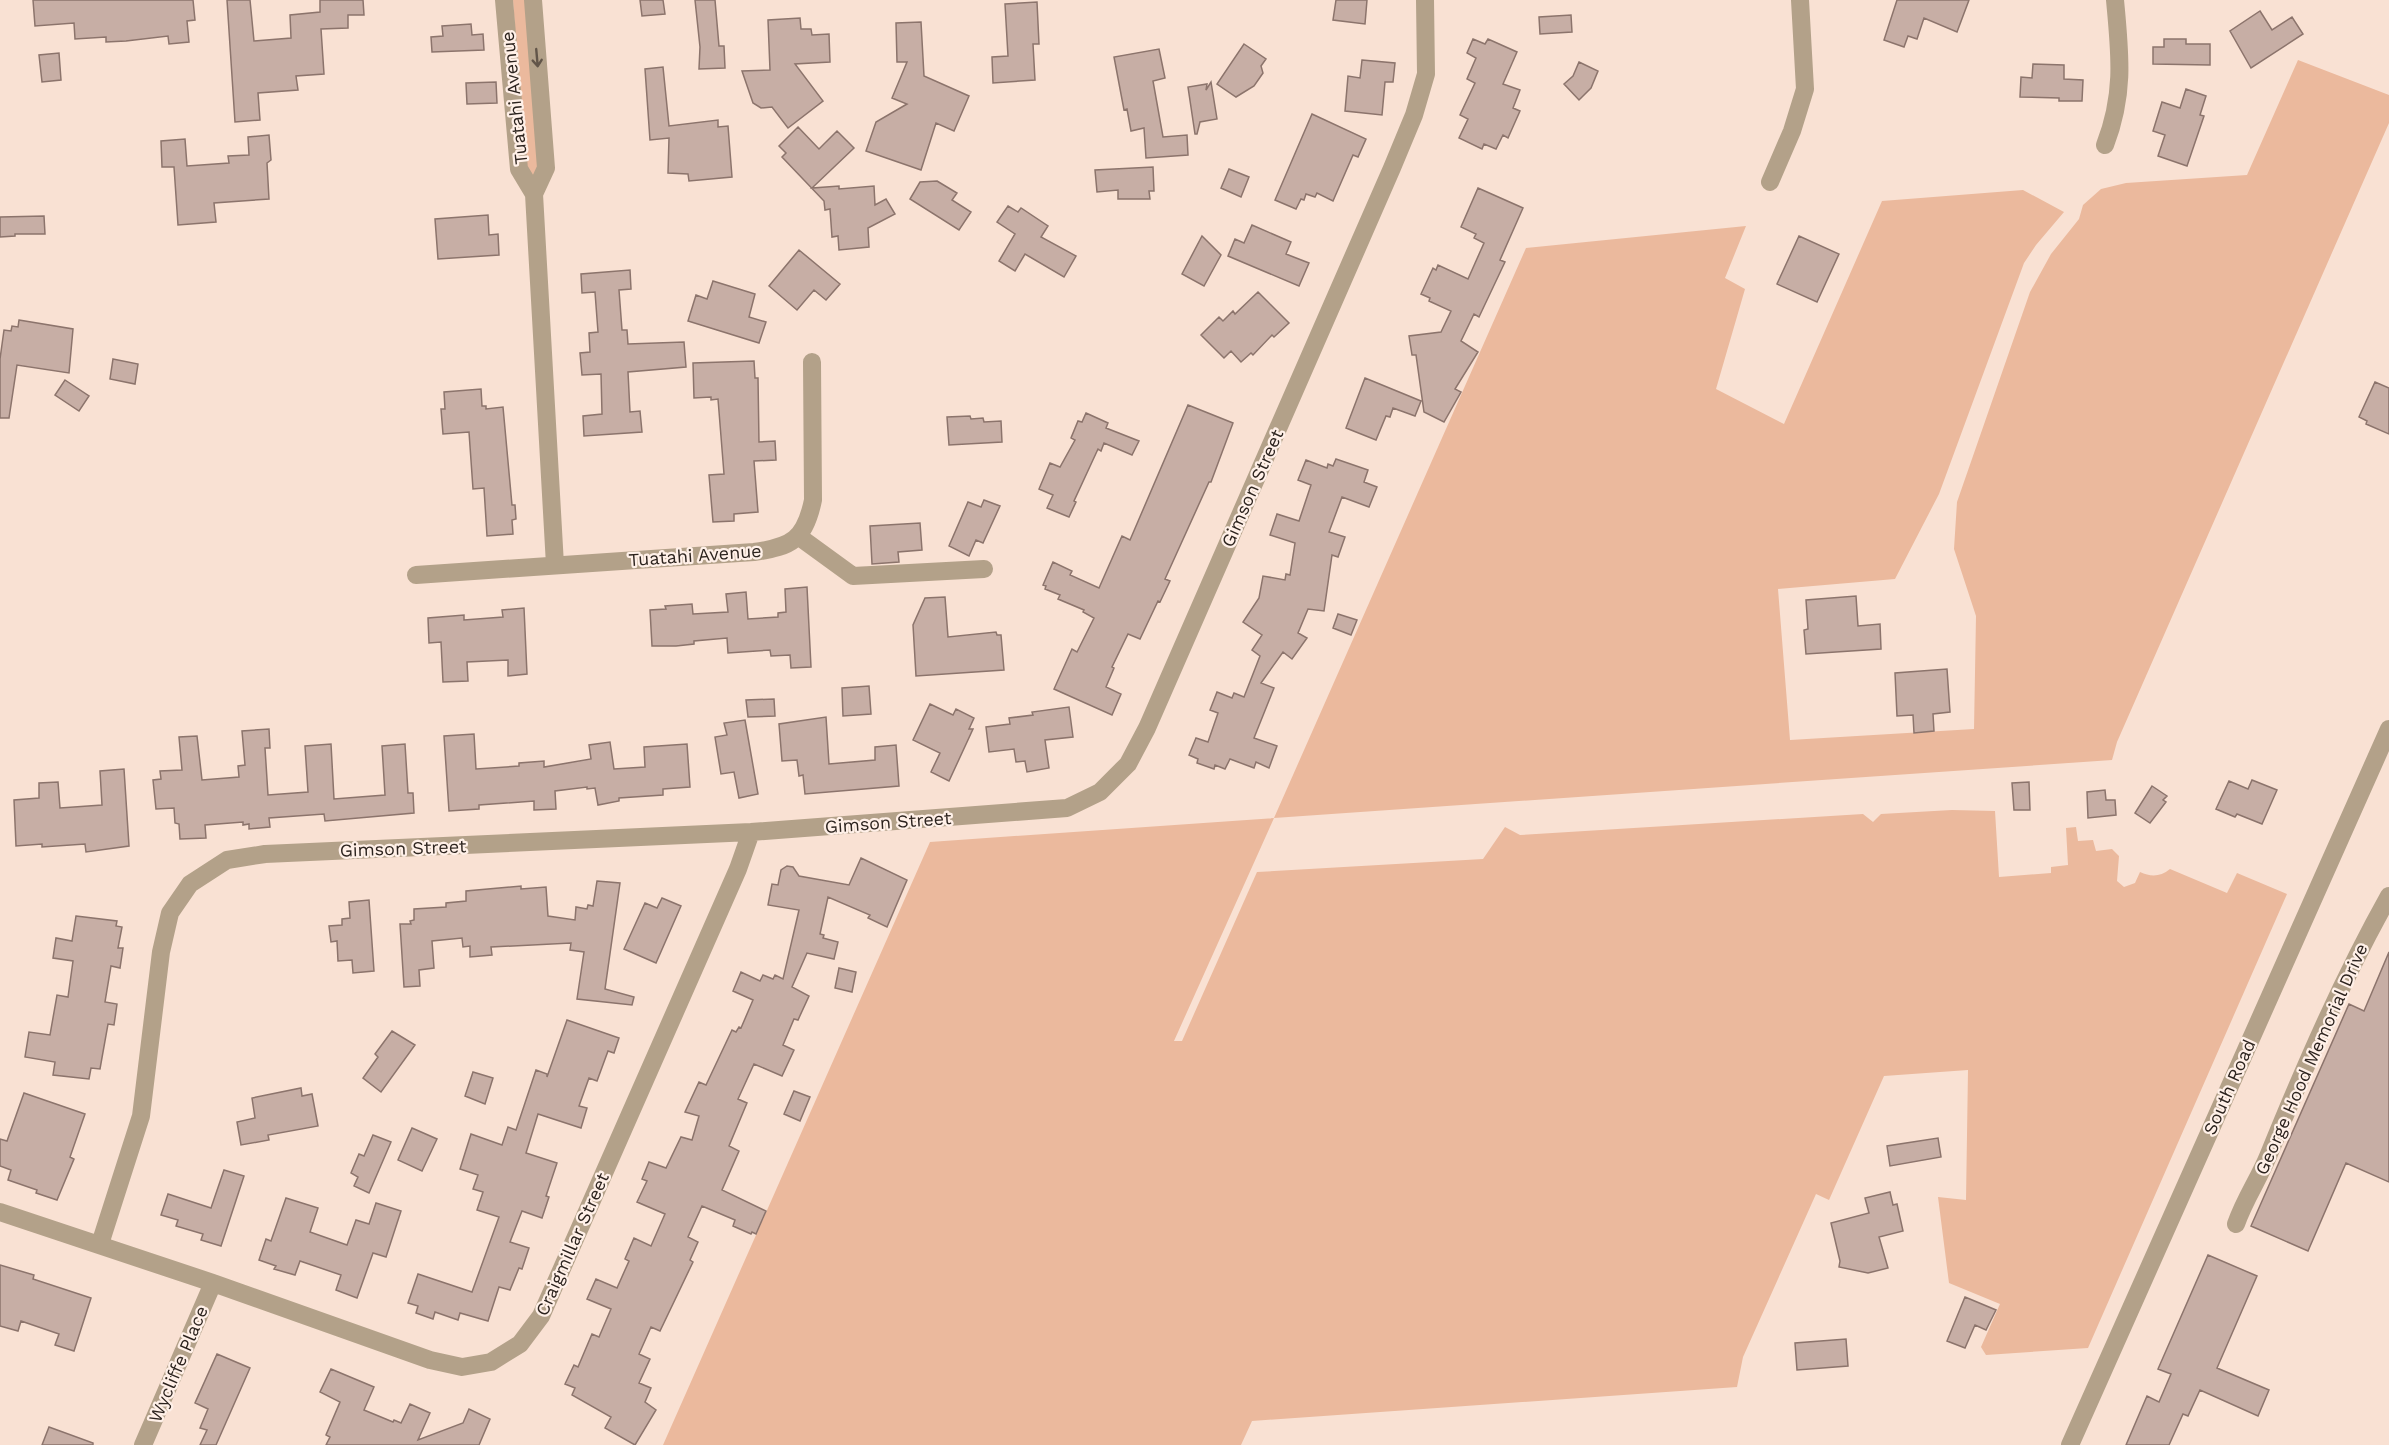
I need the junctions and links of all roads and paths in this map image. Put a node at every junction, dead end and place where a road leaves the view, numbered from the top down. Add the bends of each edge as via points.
1 (504, 0) edge
2 (533, 0) edge
3 (1425, 0) edge
4 (1800, 0) edge
5 (2115, 0) edge
6 (2105, 145) dead end
7 (1770, 182) dead end
8 (534, 194) junction
9 (812, 362) dead end
10 (798, 536) junction
11 (555, 565) junction
12 (984, 569) dead end
13 (416, 574) dead end
14 (2389, 729) edge
15 (751, 832) junction
16 (2389, 896) edge
17 (0, 1212) edge
18 (2236, 1224) dead end
19 (100, 1244) junction
20 (213, 1282) junction
21 (143, 1445) edge
22 (2070, 1445) edge

1 - 8 street, Tuatahi Avenue via 519,169
2 -> 8 street, Tuatahi Avenue via 546,168
3 - 15 street, Gimson Street via 1426,74 1414,115 1128,764 1100,792 1067,808
4 - 7 street via 1805,89
5 - 6 street via 2120,82 2115,120
8 - 11 street, Tuatahi Avenue
9 - 10 street via 813,500 809,519
10 - 11 street, Tuatahi Avenue via 781,548 754,552
10 - 12 street via 853,576
11 - 13 street, Tuatahi Avenue
14 - 22 street, South Road
15 - 19 street, Gimson Street via 265,854 227,860 190,884 170,913 161,952 141,1116
15 - 20 street, Craigmillar Street via 541,1316 520,1344 491,1362 462,1367 430,1360
16 - 18 street, George Hood Memorial Drive via 2360,948
17 - 19 street, Craigmillar Street
19 - 20 street, Craigmillar Street
20 - 21 street, Wycliffe Place

